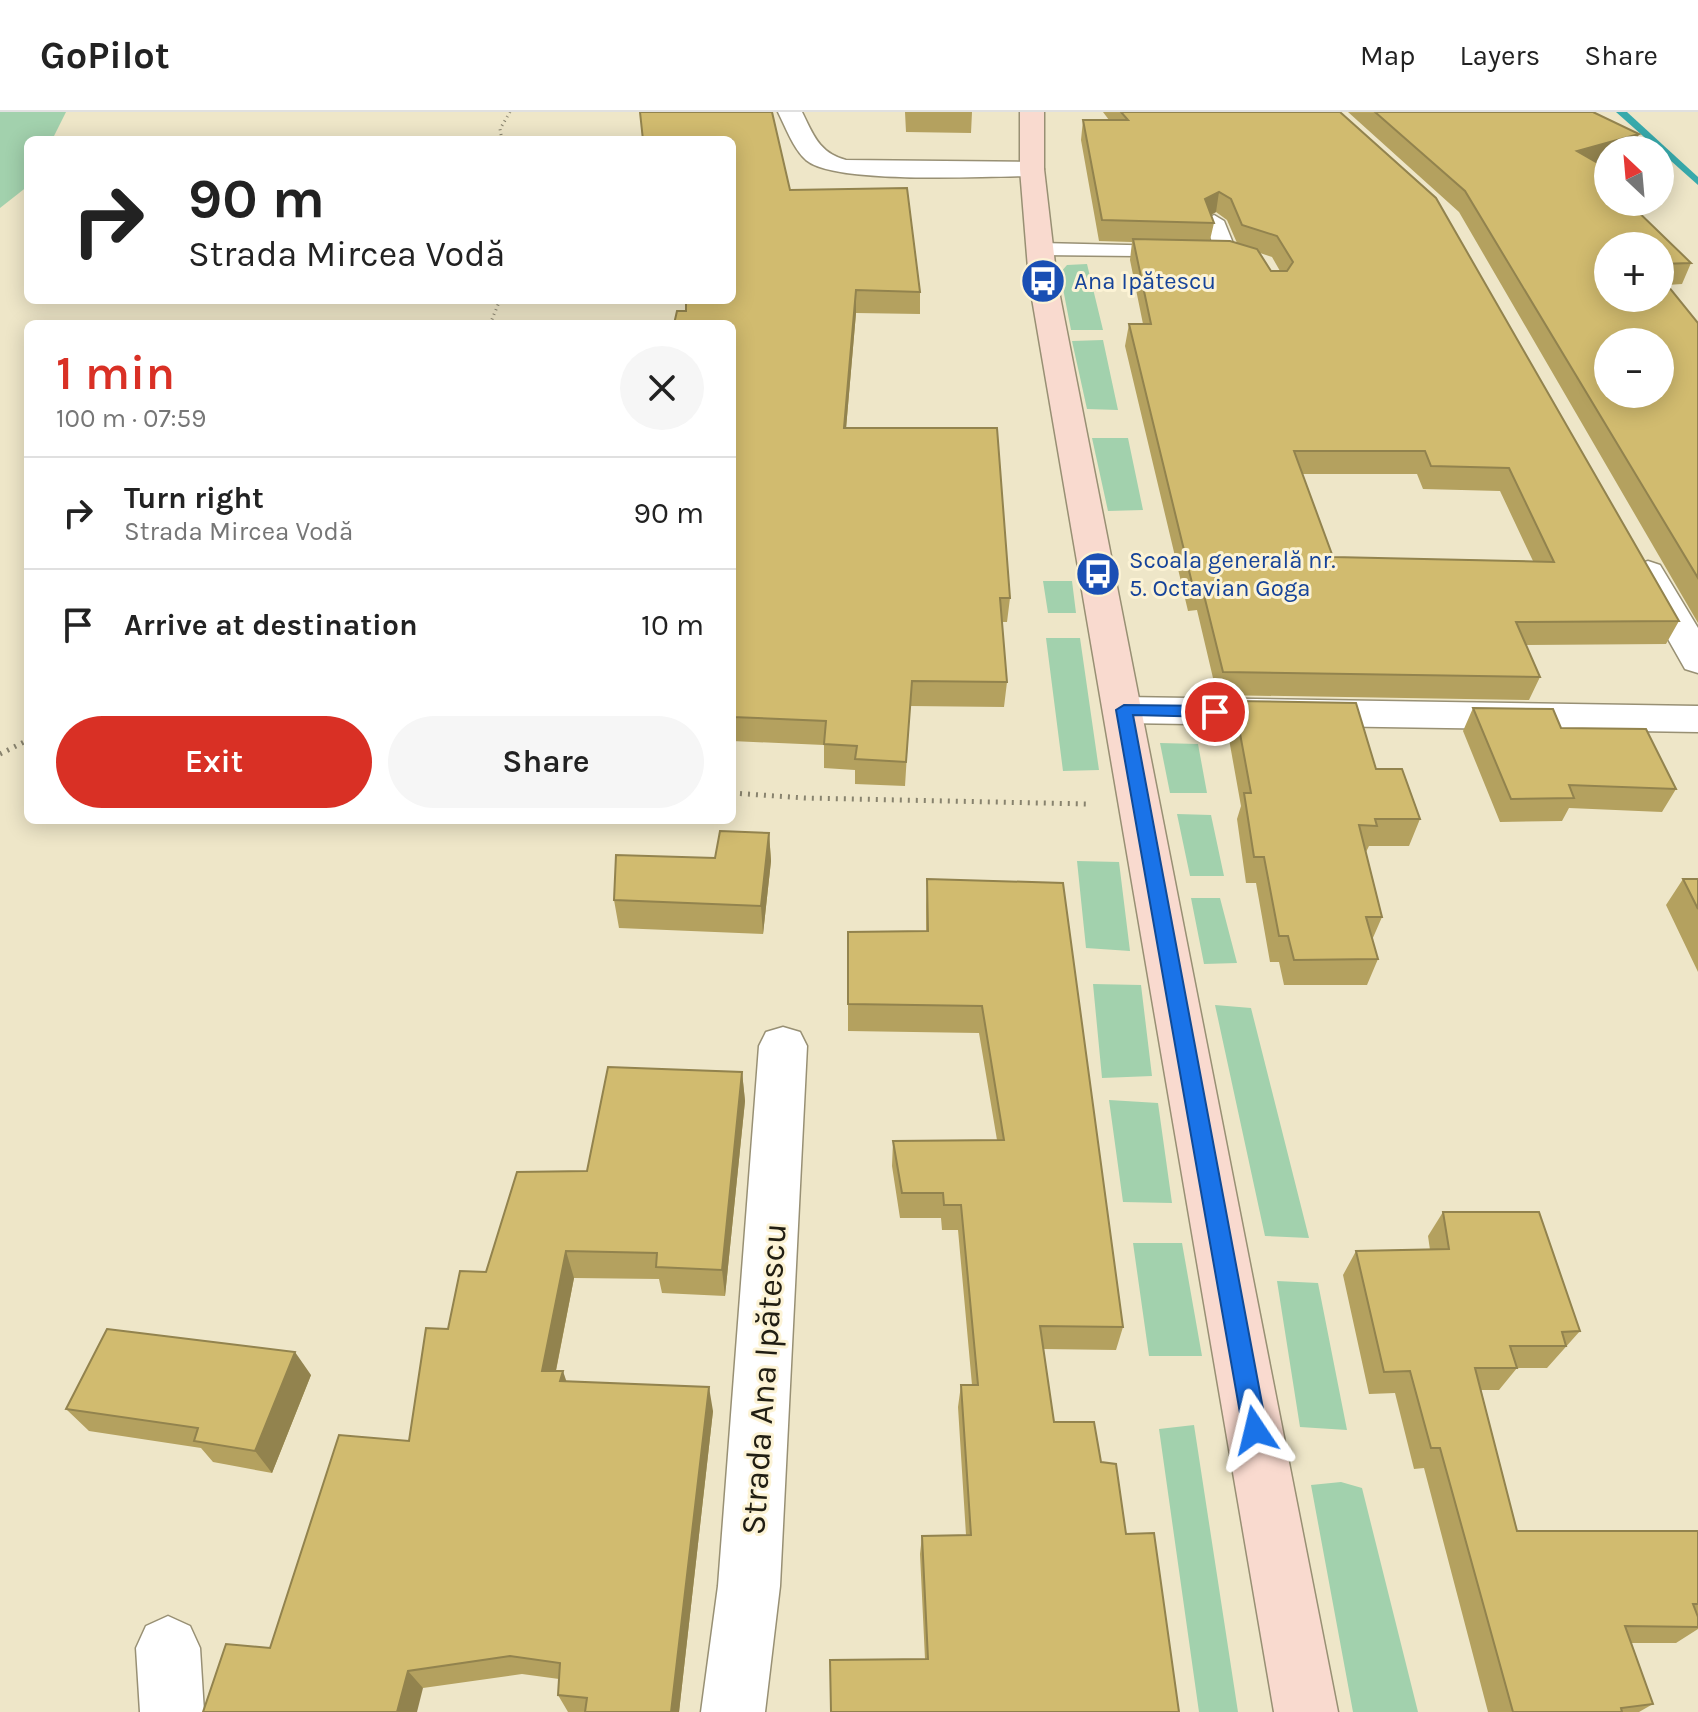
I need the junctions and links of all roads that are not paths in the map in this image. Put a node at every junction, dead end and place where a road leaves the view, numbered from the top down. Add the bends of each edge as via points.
1 (790, 112) edge
2 (1032, 112) edge
3 (1032, 169) junction
4 (1214, 221) edge
5 (1040, 249) junction
6 (1227, 253) junction
7 (1252, 260) edge
8 (1636, 552) edge
9 (1698, 661) edge
10 (1124, 710) junction
11 (1698, 719) edge
12 (783, 1046) dead end
13 (168, 1648) dead end
14 (172, 1712) edge
15 (733, 1712) edge
16 (1306, 1712) edge

1 - 3 street via 813,155 823,163
2 - 3 main road
3 - 5 main road
4 - 6 lane
5 - 6 lane
5 - 10 main road
6 - 7 lane
8 - 9 street
10 - 11 street
10 - 16 main road
12 - 15 street, Strada Ana Ipătescu via 749,1586
13 - 14 street

